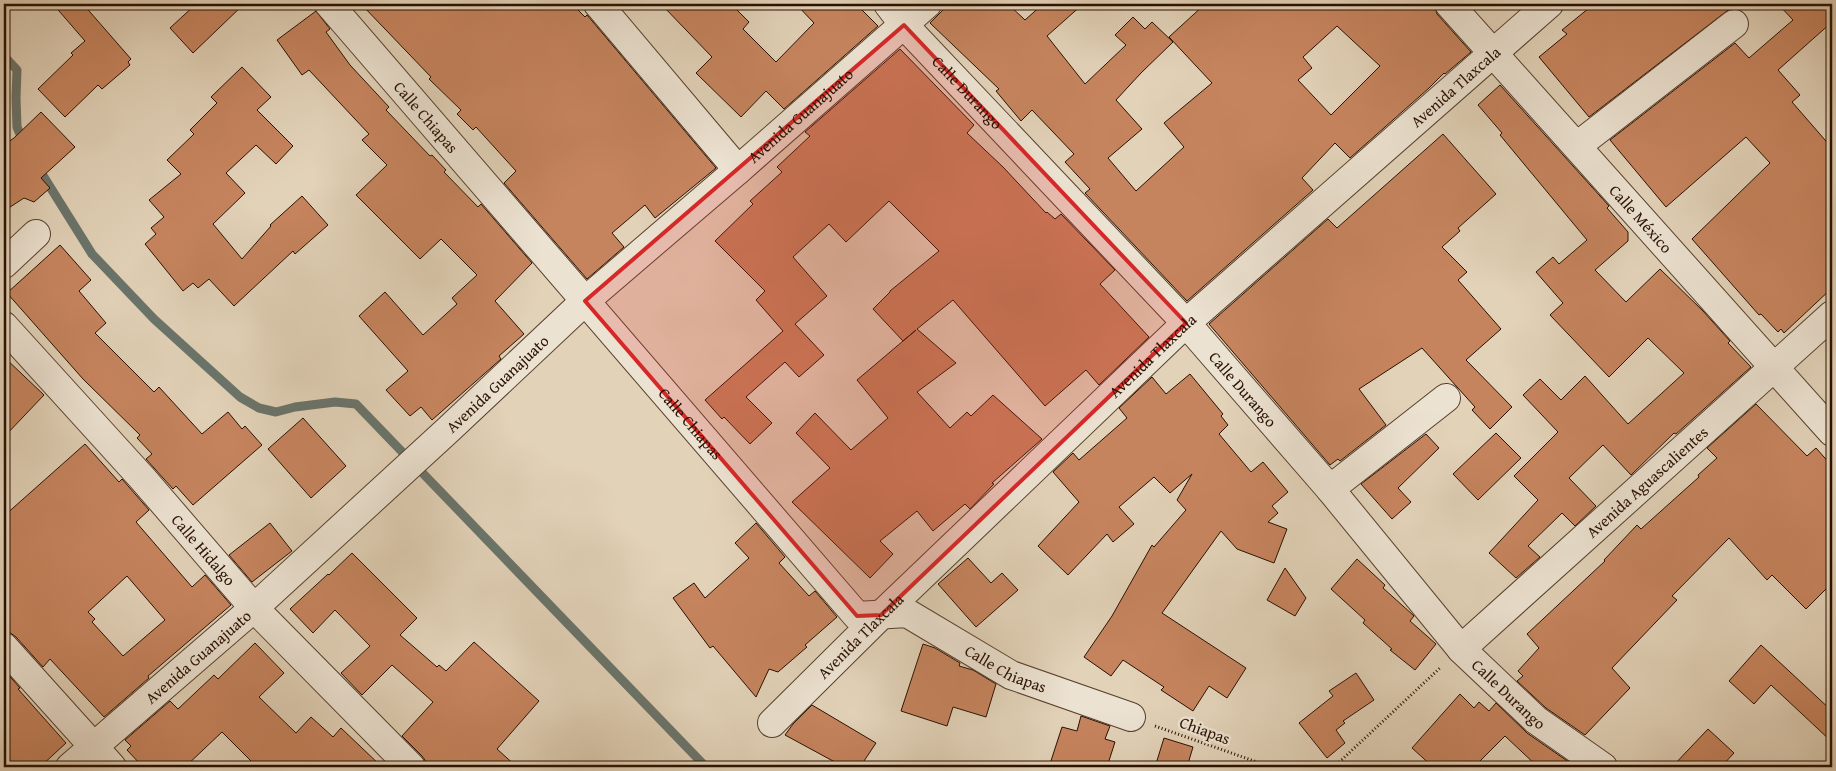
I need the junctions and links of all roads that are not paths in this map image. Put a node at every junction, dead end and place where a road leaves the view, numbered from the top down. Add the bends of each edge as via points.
1 (329, 4) edge
2 (598, 4) edge
3 (927, 4) edge
4 (1450, 4) edge
5 (1549, 4) edge
6 (896, 14) edge
7 (1734, 24) dead end
8 (1494, 53) junction
9 (1577, 146) junction
10 (738, 170) junction
11 (36, 234) dead end
12 (4, 264) edge
13 (585, 301) junction
14 (1832, 315) edge
15 (1186, 323) junction
16 (4, 326) edge
17 (1773, 366) junction
18 (1446, 398) dead end
19 (1832, 432) edge
20 (1330, 489) junction
21 (254, 608) junction
22 (881, 615) junction
23 (4, 647) edge
24 (1461, 649) junction
25 (1131, 717) road end
26 (772, 723) dead end
27 (94, 747) junction
28 (70, 767) edge
29 (112, 767) edge
30 (411, 767) edge
31 (1603, 767) edge

1 - 13 street, Calle Chiapas
2 - 10 street
3 - 6 street, Avenida Guanajuato
4 - 8 street, Calle México
5 - 8 street, Avenida Tlaxcala
6 - 10 street, Avenida Guanajuato
6 - 15 street, Calle Durango
7 - 9 street
8 - 9 street, Calle México
8 - 15 street, Avenida Tlaxcala
9 - 17 street, Calle México
10 - 13 street, Avenida Guanajuato
11 - 12 street
13 - 21 street, Avenida Guanajuato
13 - 22 street, Calle Chiapas via 857,616
14 - 17 street, Avenida Aguascalientes
15 - 20 street, Calle Durango
15 - 22 street, Avenida Tlaxcala
16 - 21 street, Calle Hidalgo
17 - 19 street, Calle México
17 - 24 street, Avenida Aguascalientes
18 - 20 street
20 - 24 street, Calle Durango
21 - 27 street, Avenida Guanajuato
21 - 30 street, Calle Hidalgo
22 - 25 street, Calle Chiapas via 907,613 1011,675
22 - 26 street, Avenida Tlaxcala
23 - 27 street
24 - 31 street, Calle Durango via 1536,720
27 - 28 street, Avenida Guanajuato
27 - 29 street

